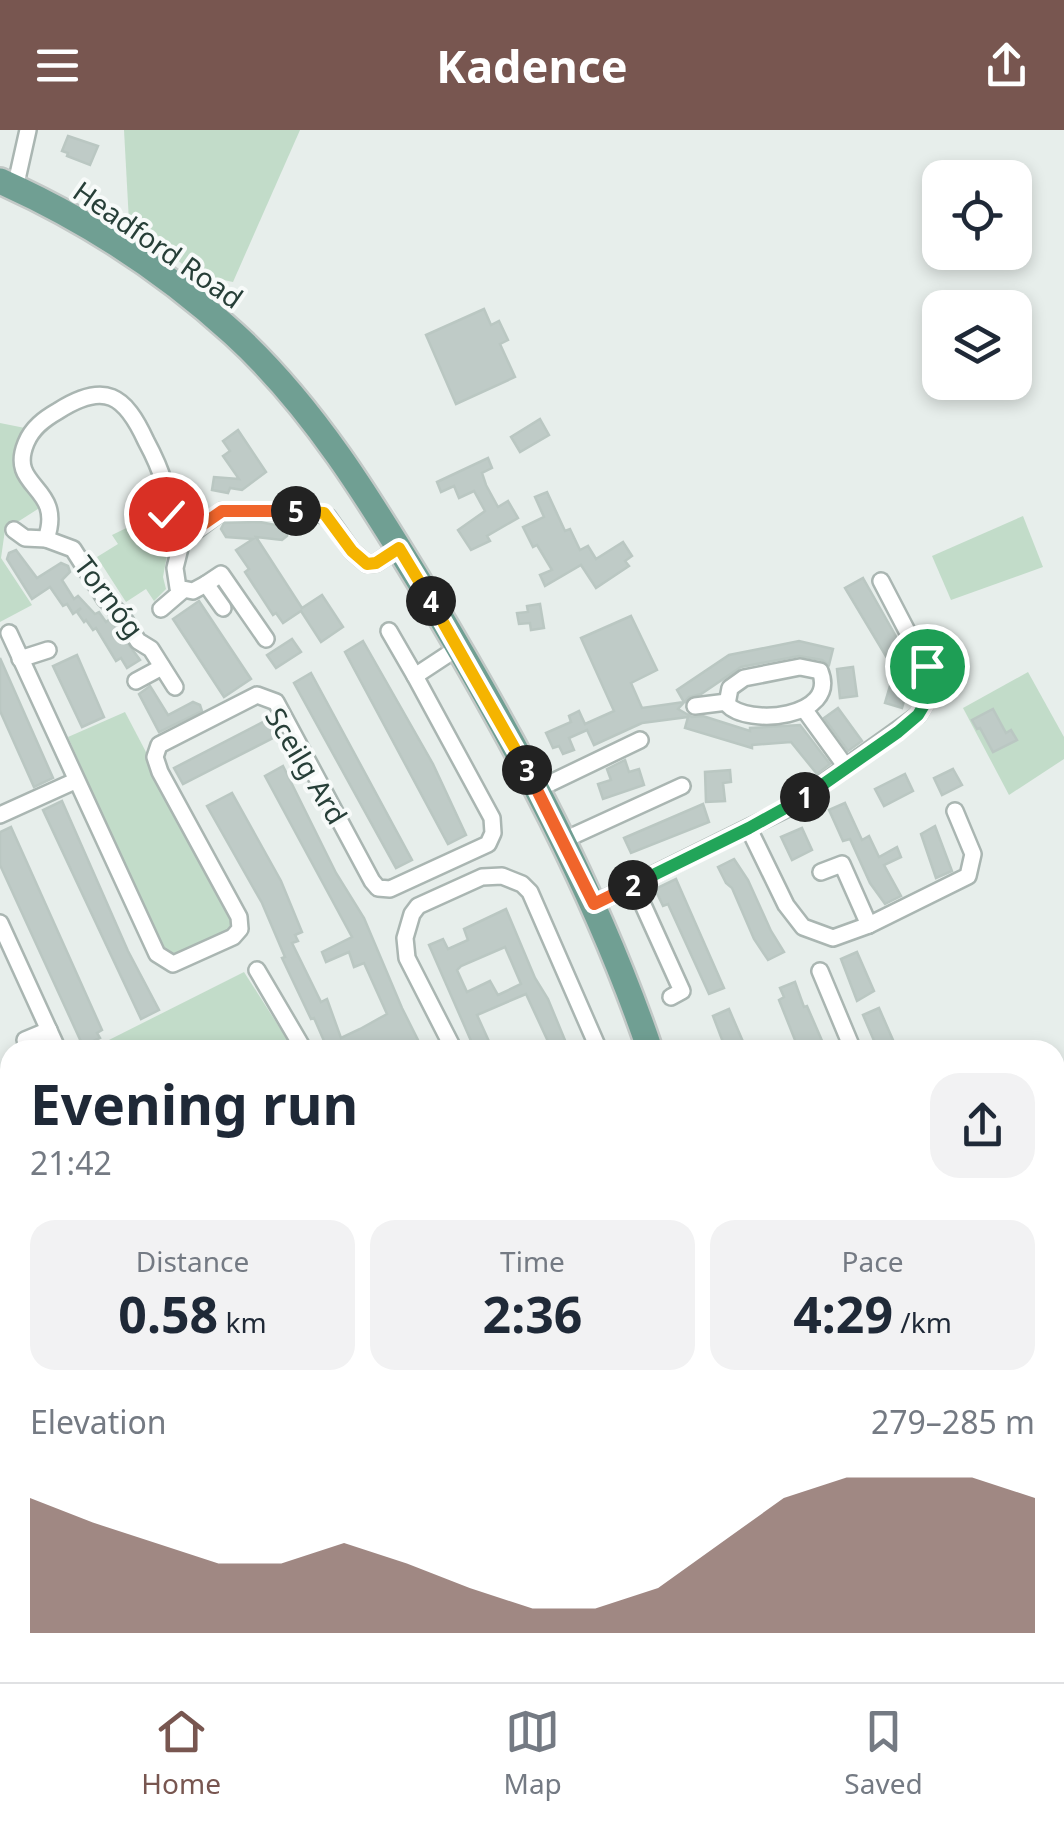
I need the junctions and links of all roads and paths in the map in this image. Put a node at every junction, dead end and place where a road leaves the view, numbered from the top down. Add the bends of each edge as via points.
1 (28, 130) edge
2 (7, 185) edge
3 (14, 530) dead end
4 (183, 536) junction
5 (46, 539) junction
6 (399, 548) junction
7 (882, 581) dead end
8 (206, 584) junction
9 (182, 591) junction
10 (223, 608) dead end
11 (161, 609) dead end
12 (388, 631) dead end
13 (9, 634) dead end
14 (266, 639) dead end
15 (459, 648) junction
16 (48, 650) dead end
17 (20, 659) junction
18 (162, 667) junction
19 (415, 676) junction
20 (136, 682) dead end
21 (175, 687) dead end
22 (727, 702) junction
23 (695, 706) dead end
24 (804, 710) junction
25 (640, 740) dead end
26 (846, 767) junction
27 (75, 781) junction
28 (682, 786) dead end
29 (538, 789) junction
30 (954, 811) dead end
31 (0, 815) edge
32 (749, 828) junction
33 (564, 840) junction
34 (821, 872) dead end
35 (634, 885) junction
36 (594, 904) junction
37 (0, 923) edge
38 (869, 925) junction
39 (257, 970) dead end
40 (820, 970) dead end
41 (671, 998) dead end
42 (49, 1030) junction
43 (25, 1040) dead end
44 (54, 1040) edge
45 (298, 1040) edge
46 (449, 1040) edge
47 (595, 1040) edge
48 (646, 1040) edge
49 (849, 1040) edge

1 - 2 street
2 - 6 main road, Headford Road via 108,239 235,335 342,459
3 - 5 street, Tornóg
4 - 5 street, Tornóg via 168,521 160,471 134,416 116,399 98,396 48,417 26,443 24,474 52,512
4 - 6 street via 222,511 312,511 328,517 367,564
4 - 9 street via 174,573
5 - 18 street, Tornóg via 73,550
6 - 15 main road, Headford Road
7 - 26 street via 933,690 918,715
8 - 9 street, Tornóg
8 - 10 street
8 - 14 street via 221,574
9 - 11 street, Tornóg
12 - 19 street, Sceilg Ard
13 - 17 street, Sceilg Ard
15 - 19 street
15 - 29 main road, Headford Road
16 - 17 street
17 - 27 street, Sceilg Ard
18 - 20 street, Tornóg
18 - 21 street, Tornóg
19 - 27 street, Sceilg Ard via 492,818 488,844 390,889 378,888 276,702 257,695 159,746 155,757 239,917 233,938 173,964 157,954
22 - 23 street
22 - 24 street via 738,714
22 - 24 street via 730,688 744,678 812,668 820,671 824,692
24 - 26 street
25 - 29 street
26 - 32 street
27 - 31 street
28 - 33 street
29 - 33 main road, Headford Road
30 - 38 street via 972,835 968,876
32 - 35 street
32 - 38 street via 802,927 833,938
33 - 36 main road, Headford Road
34 - 38 street via 842,864
35 - 36 street
35 - 41 street via 682,991
36 - 48 main road, Headford Road
37 - 42 street
39 - 45 street
40 - 49 street
42 - 43 street
42 - 44 street
46 - 47 street via 413,974 405,948 408,924 418,906 474,880 502,876 530,892

